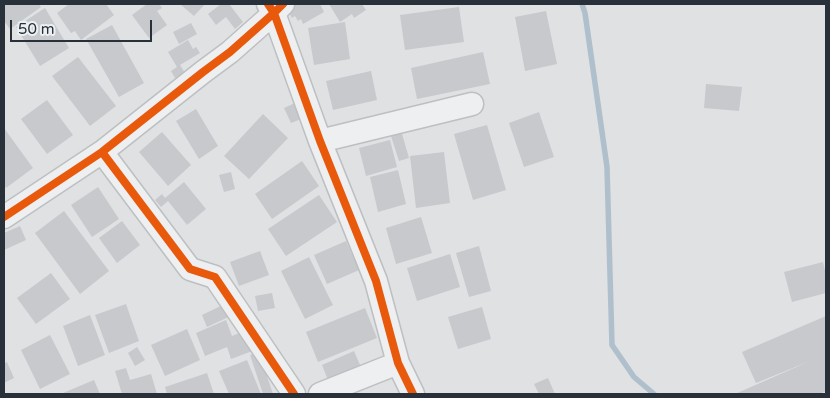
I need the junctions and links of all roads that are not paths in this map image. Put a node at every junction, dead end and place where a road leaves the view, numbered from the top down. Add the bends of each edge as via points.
1 (275, 7) edge
2 (472, 104) dead end
3 (320, 141) junction
4 (102, 152) junction
5 (4, 217) edge
6 (398, 363) junction
7 (294, 394) edge
8 (320, 394) edge
9 (413, 394) edge

1 - 3 street
1 - 4 street via 230,52
2 - 3 street
3 - 6 street via 376,281
4 - 5 street
4 - 7 street via 190,269 215,277
6 - 8 street
6 - 9 street

